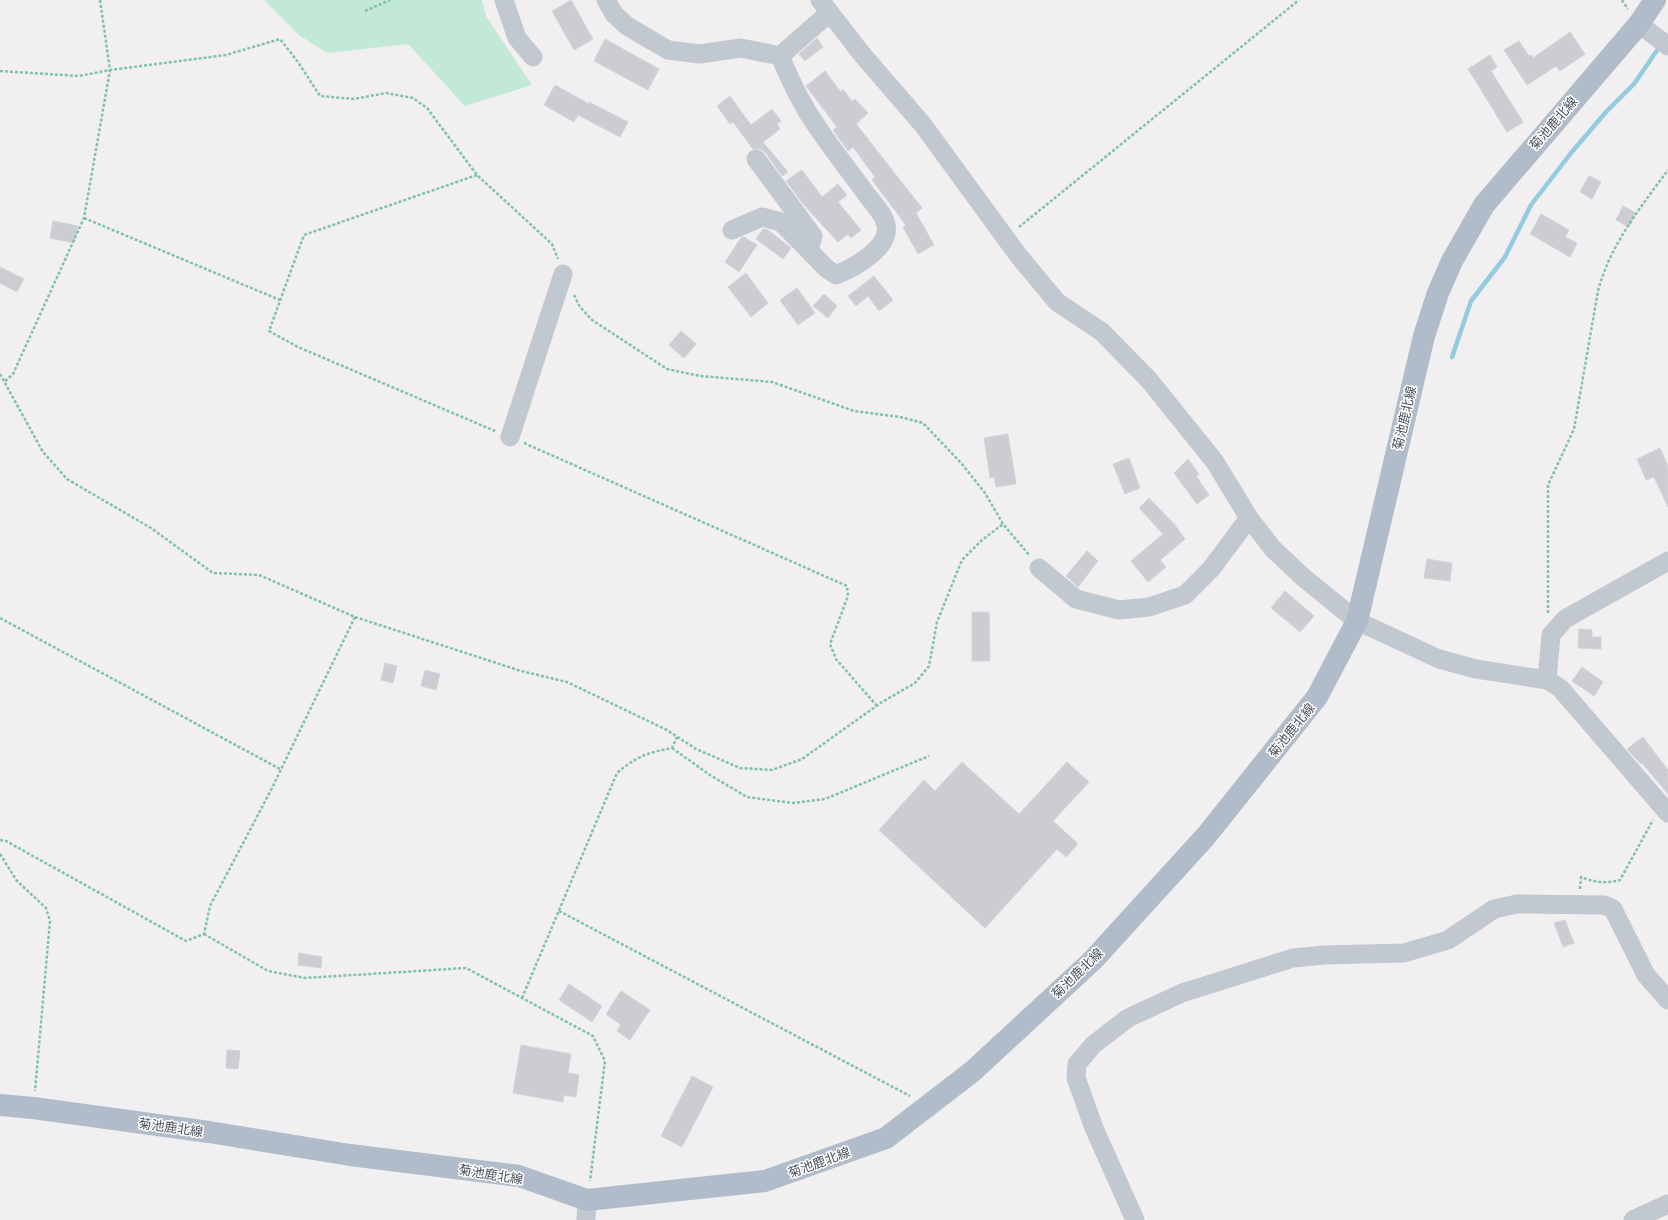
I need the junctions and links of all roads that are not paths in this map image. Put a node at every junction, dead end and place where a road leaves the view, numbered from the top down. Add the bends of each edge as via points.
1 (504, 0) edge
2 (606, 0) edge
3 (1655, 0) edge
4 (824, 7) edge
5 (1639, 24) junction
6 (1668, 46) edge
7 (780, 56) junction
8 (533, 57) dead end
9 (756, 159) dead end
10 (732, 230) dead end
11 (809, 250) junction
12 (563, 274) road end
13 (510, 437) road end
14 (1249, 518) junction
15 (1668, 561) edge
16 (1039, 568) road end
17 (1357, 621) junction
18 (1547, 680) junction
19 (1665, 810) edge
20 (1668, 1000) edge
21 (0, 1105) edge
22 (1668, 1204) edge
23 (586, 1210) edge
24 (1134, 1220) edge
25 (1633, 1220) edge

1 - 8 street via 517,38
2 - 7 street via 614,14 627,26 668,50 698,54 741,48
3 - 5 main road, 菊池鹿北線
4 - 7 street
4 - 14 street via 923,125 1056,302 1102,332 1149,380 1215,462
5 - 6 street
5 - 17 main road, 菊池鹿北線 via 1484,205 1452,261 1424,336
7 - 11 street via 795,93 886,225 885,239 872,254 854,268 836,275
9 - 11 street via 813,236
10 - 11 street via 762,217 781,222
12 - 13 street
14 - 16 street via 1211,569 1185,595 1149,607 1119,610 1076,599
14 - 17 street via 1273,549
15 - 18 street via 1565,619 1551,635
17 - 18 street via 1439,659 1476,669
17 - 23 main road, 菊池鹿北線 via 1317,697 1206,836 1093,960 973,1071 923,1110 886,1138 765,1181
18 - 19 street via 1560,688
20 - 24 street via 1646,975 1613,909 1604,905 1579,904 1517,904 1494,909 1448,940 1404,953 1293,958 1182,993 1128,1018 1093,1045 1077,1064 1076,1078 1094,1128
21 - 23 main road, 菊池鹿北線 via 519,1176
22 - 25 street

